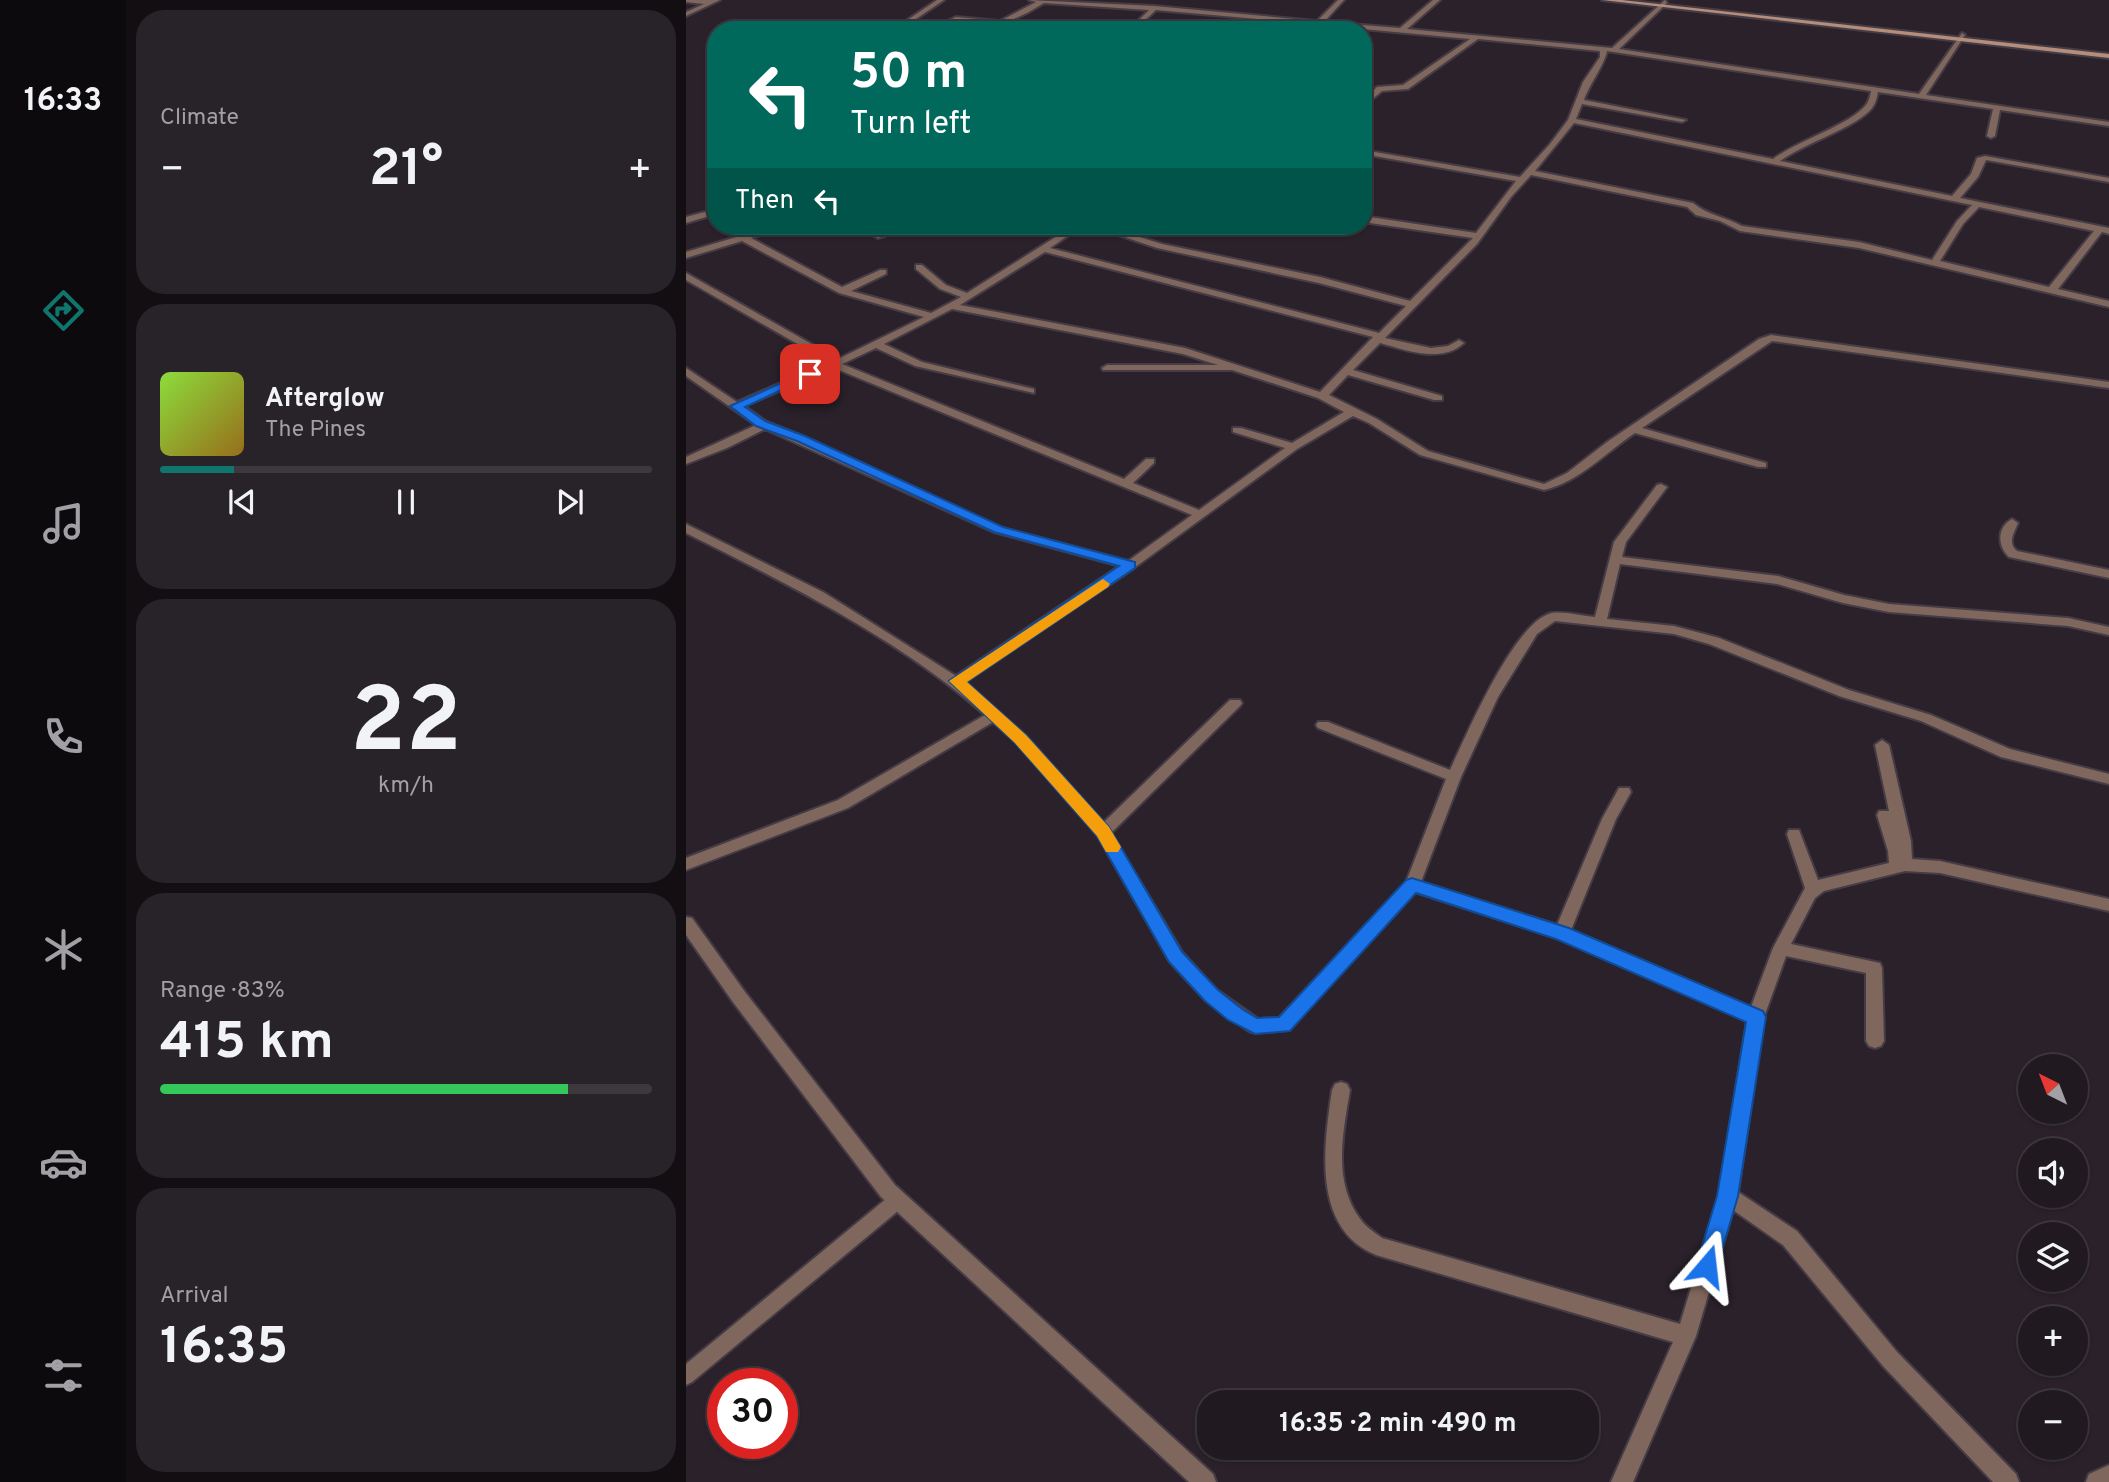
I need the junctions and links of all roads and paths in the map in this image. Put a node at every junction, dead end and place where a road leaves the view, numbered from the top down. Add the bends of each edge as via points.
1 (686, 0) edge
2 (941, 0) edge
3 (1032, 0) edge
4 (1135, 0) edge
5 (1341, 0) edge
6 (1437, 0) edge
7 (1605, 0) edge
8 (1647, 0) edge
9 (714, 1) edge
10 (1042, 1) edge
11 (1662, 4) junction
12 (1124, 6) junction
13 (1154, 8) junction
14 (686, 14) edge
15 (908, 21) edge
16 (952, 21) edge
17 (979, 21) edge
18 (1006, 21) edge
19 (1141, 21) edge
20 (1298, 21) edge
21 (1322, 21) edge
22 (1372, 27) edge
23 (1402, 30) junction
24 (1477, 37) junction
25 (1962, 37) junction
26 (1609, 49) junction
27 (2109, 50) edge
28 (2109, 56) edge
29 (1875, 89) junction
30 (1372, 96) edge
31 (1921, 96) junction
32 (1579, 101) junction
33 (1997, 107) junction
34 (1572, 120) junction
35 (1682, 120) dead end
36 (2109, 124) edge
37 (1991, 136) dead end
38 (1372, 153) edge
39 (1775, 161) junction
40 (1526, 176) junction
41 (2109, 180) edge
42 (1955, 198) junction
43 (1978, 203) junction
44 (707, 214) edge
45 (686, 220) edge
46 (1372, 220) edge
47 (2104, 230) edge
48 (753, 235) edge
49 (1065, 235) edge
50 (1125, 235) edge
51 (1479, 236) junction
52 (744, 238) junction
53 (1045, 249) junction
54 (686, 255) edge
55 (1935, 262) junction
56 (919, 267) dead end
57 (883, 272) dead end
58 (686, 276) edge
59 (842, 290) junction
60 (2052, 290) junction
61 (968, 296) junction
62 (1410, 304) junction
63 (2109, 304) edge
64 (951, 306) junction
65 (933, 316) junction
66 (1379, 338) junction
67 (1459, 343) dead end
68 (875, 344) junction
69 (836, 363) junction
70 (1107, 368) dead end
71 (1233, 368) junction
72 (686, 371) edge
73 (1346, 371) junction
74 (2109, 385) edge
75 (1030, 391) dead end
76 (1322, 396) junction
77 (1438, 398) dead end
78 (736, 406) junction
79 (1352, 412) junction
80 (764, 425) junction
81 (1237, 430) dead end
82 (1636, 430) junction
83 (1293, 447) junction
84 (686, 461) edge
85 (1150, 461) dead end
86 (1762, 465) dead end
87 (1125, 484) junction
88 (1661, 487) dead end
89 (1200, 514) junction
90 (2012, 523) dead end
91 (686, 528) edge
92 (1615, 561) junction
93 (1130, 565) junction
94 (2109, 575) edge
95 (1600, 622) junction
96 (2109, 631) edge
97 (957, 681) junction
98 (1235, 703) dead end
99 (995, 715) junction
100 (1323, 725) dead end
101 (1882, 745) dead end
102 (1454, 777) junction
103 (2109, 779) edge
104 (1624, 792) dead end
105 (1884, 815) dead end
106 (1103, 832) junction
107 (1794, 834) dead end
108 (686, 864) edge
109 (1900, 866) junction
110 (1412, 885) junction
111 (1813, 890) junction
112 (2109, 905) edge
113 (686, 923) edge
114 (1562, 933) junction
115 (1781, 948) junction
116 (1756, 1017) junction
117 (1875, 1041) dead end
118 (1341, 1090) dead end
119 (1728, 1196) junction
120 (898, 1200) junction
121 (1686, 1336) junction
122 (686, 1376) edge
123 (2109, 1476) edge
124 (1205, 1482) edge
125 (1622, 1482) edge
126 (2008, 1482) edge
127 (2096, 1482) edge

1 - 9 lane
2 - 15 street
3 - 10 street
4 - 12 street
5 - 21 street
6 - 23 street
7 - 11 main road
8 - 11 main road
9 - 14 lane
10 - 12 street
10 - 18 street
11 - 25 main road
11 - 26 street
12 - 13 street
13 - 19 street
13 - 20 street
16 - 17 street
22 - 23 street
23 - 24 street
24 - 26 street
24 - 30 street via 1405,87 1380,89
25 - 27 main road
25 - 28 main road
25 - 31 street
26 - 29 street
26 - 32 street
29 - 31 street
29 - 39 street via 1866,110
31 - 33 street
32 - 34 street
32 - 35 street
33 - 36 street
33 - 37 street
34 - 39 street
34 - 40 street
38 - 40 street
39 - 42 street
40 - 51 street
40 - 55 street via 1690,205 1699,213 1740,228 1859,245
41 - 42 street via 1985,158
42 - 43 street
43 - 47 street
43 - 55 street
44 - 45 street
46 - 51 street
47 - 60 street
48 - 52 street
49 - 53 street
50 - 62 street
51 - 62 street
52 - 54 street
52 - 59 street
53 - 61 street
53 - 66 street
55 - 60 street
56 - 61 street via 943,287
57 - 59 street
58 - 69 street
59 - 65 street
60 - 63 street
61 - 64 street
62 - 66 street
64 - 65 street
64 - 71 street via 1185,352
65 - 68 street
66 - 67 street via 1429,351
66 - 73 street
68 - 69 street
68 - 75 street via 919,364
69 - 78 street
69 - 87 street
70 - 71 street
71 - 76 street
72 - 78 street
73 - 76 street
73 - 77 street
74 - 82 street via 1771,338
76 - 79 street
78 - 80 street
79 - 82 street via 1424,453 1544,487 1562,481
79 - 83 street
80 - 84 street
80 - 93 street via 998,530
81 - 83 street
82 - 86 street
83 - 89 street
85 - 87 street
87 - 89 street
88 - 92 street via 1627,530
89 - 93 street
90 - 94 street via 2005,540 2013,554
91 - 97 street via 819,595
92 - 95 street
92 - 96 street via 1778,580 1889,608 2068,622
93 - 97 street
95 - 102 street via 1558,617 1532,631 1491,697
95 - 103 street via 1674,630 1714,641 1832,689 1926,718 1991,747
97 - 99 street
98 - 106 street
99 - 106 street
99 - 108 street via 843,804
100 - 102 street
101 - 109 street via 1903,841
102 - 110 street
104 - 114 street
105 - 109 street
106 - 110 street via 1176,957 1211,995 1255,1026 1283,1026
107 - 111 street
109 - 111 street
109 - 112 street via 1940,867
110 - 114 street
111 - 115 street
113 - 120 street
114 - 116 street
115 - 116 street
115 - 117 street via 1874,968
116 - 119 street
118 - 121 street via 1332,1158 1336,1195 1355,1228 1376,1246
119 - 121 street
119 - 126 street via 1790,1238 1890,1359
120 - 122 lane
120 - 124 street
121 - 125 street
123 - 127 street

